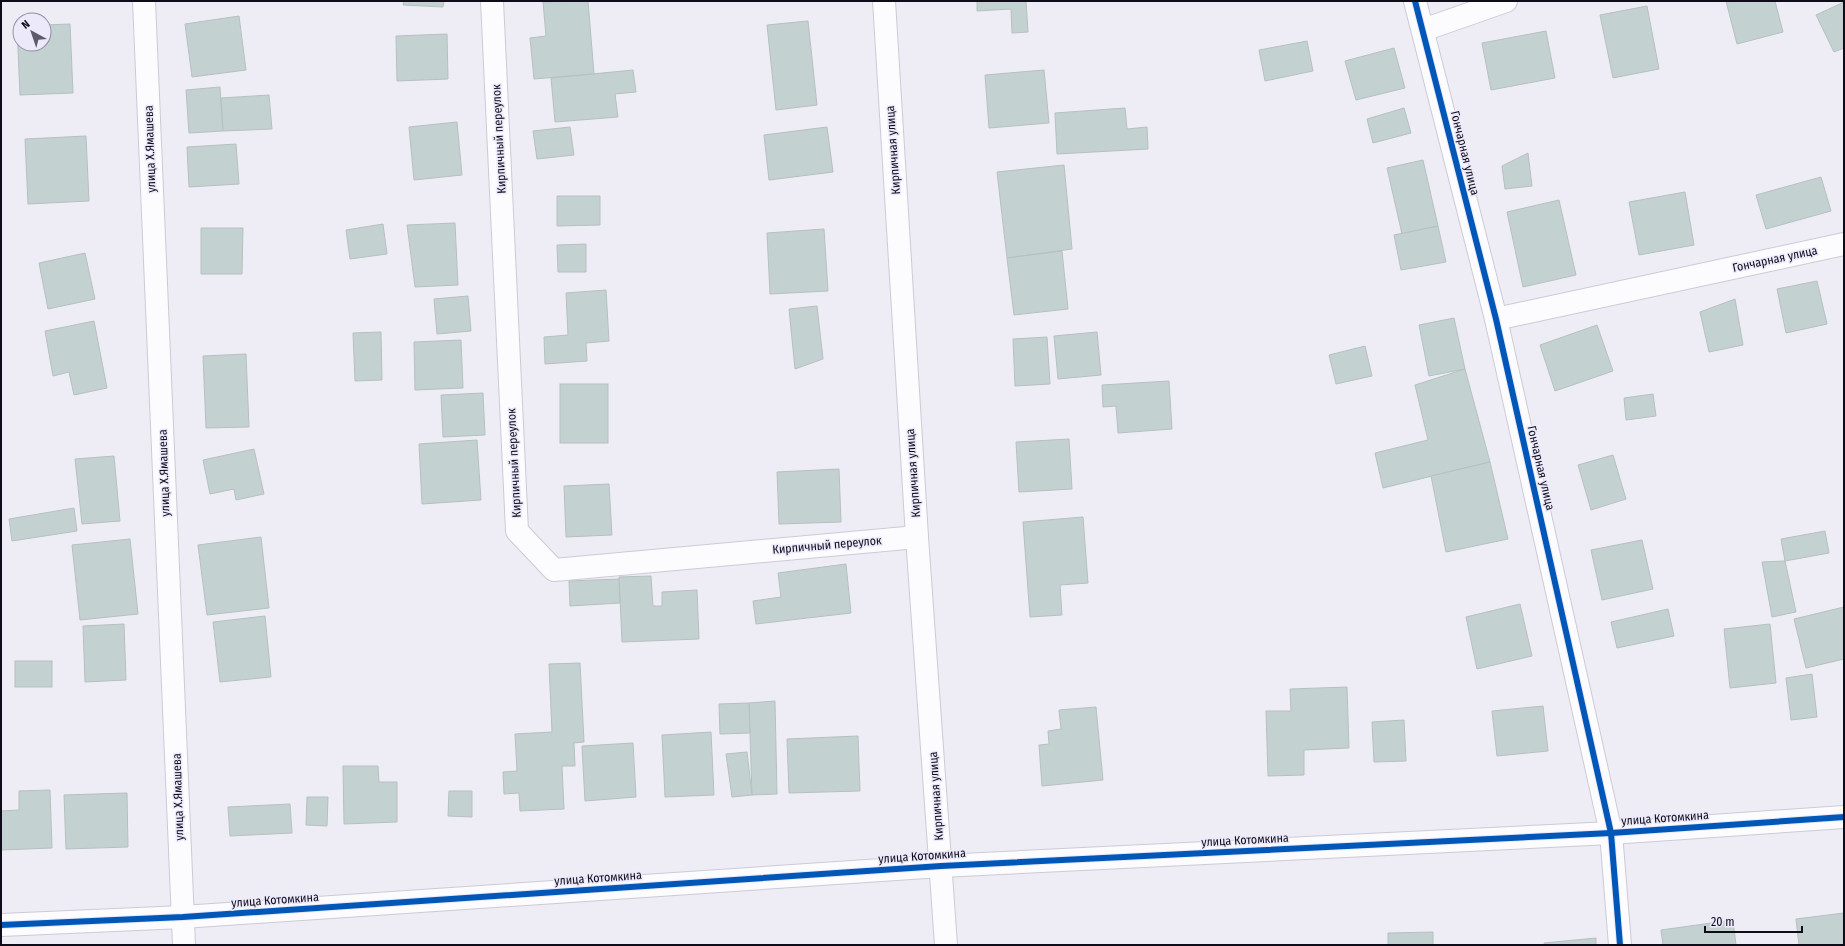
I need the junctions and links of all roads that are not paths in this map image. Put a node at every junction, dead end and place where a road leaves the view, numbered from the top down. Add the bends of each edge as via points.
1 (144, 1) edge
2 (492, 1) edge
3 (884, 1) edge
4 (1415, 1) edge
5 (1506, 1) edge
6 (1423, 30) junction
7 (1844, 244) edge
8 (1496, 319) junction
9 (917, 537) junction
10 (1844, 817) edge
11 (1611, 833) junction
12 (941, 866) junction
13 (183, 917) junction
14 (1, 925) edge
15 (184, 945) edge
16 (946, 945) edge
17 (1620, 945) edge

1 - 13 street, улица Х.Ямашева
2 - 9 street, Кирпичный переулок via 517,531 554,570
3 - 9 street, Кирпичная улица
4 - 6 street, Гончарная улица
5 - 6 street
6 - 8 street, Гончарная улица
7 - 8 street, Гончарная улица
8 - 11 street, Гончарная улица
9 - 12 street, Кирпичная улица
10 - 11 street, улица Котомкина
11 - 12 street, улица Котомкина
11 - 17 street, Гончарная улица
12 - 13 street, улица Котомкина
12 - 16 street, Кирпичная улица
13 - 14 street, улица Котомкина
13 - 15 street, улица Х.Ямашева

